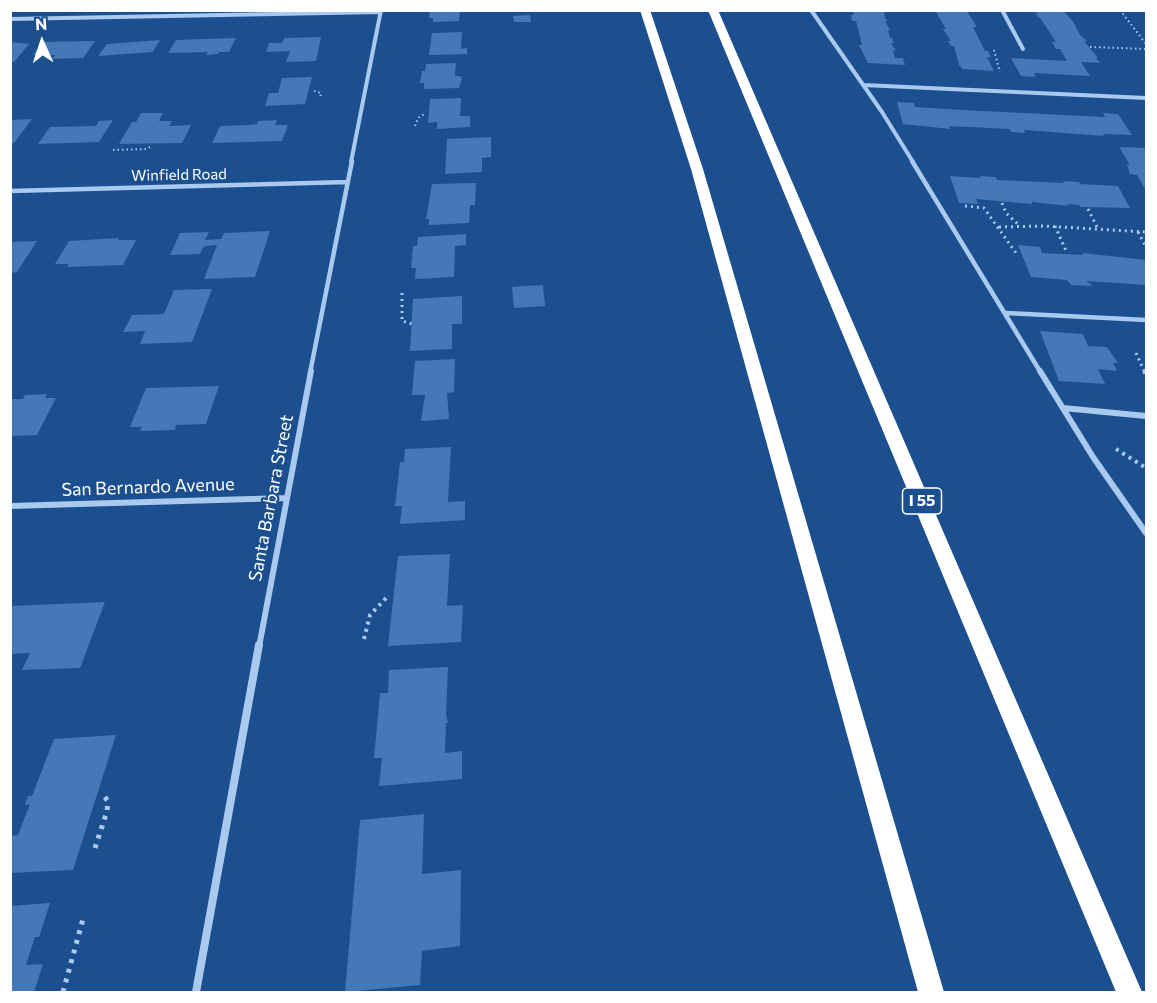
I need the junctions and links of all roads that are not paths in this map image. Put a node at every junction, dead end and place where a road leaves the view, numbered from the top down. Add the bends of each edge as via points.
1 (645, 10) edge
2 (713, 10) edge
3 (811, 10) edge
4 (1002, 10) edge
5 (381, 11) edge
6 (10, 19) edge
7 (1023, 49) dead end
8 (863, 84) junction
9 (1146, 98) edge
10 (348, 182) junction
11 (10, 191) edge
12 (1006, 313) junction
13 (1146, 320) edge
14 (1063, 408) junction
15 (1146, 416) edge
16 (286, 498) junction
17 (10, 506) edge
18 (1146, 533) edge
19 (196, 993) edge
20 (931, 993) edge
21 (1129, 993) edge

1 - 20 highway via 697,169
2 - 21 highway, I 55
3 - 8 street
4 - 7 street
5 - 6 street
5 - 10 street, Santa Barbara Street
8 - 9 street
8 - 12 street
10 - 11 street, Winfield Road
10 - 16 street, Santa Barbara Street
12 - 13 street
12 - 14 street
14 - 15 street
14 - 18 street
16 - 17 street, San Bernardo Avenue
16 - 19 street, Santa Barbara Street

